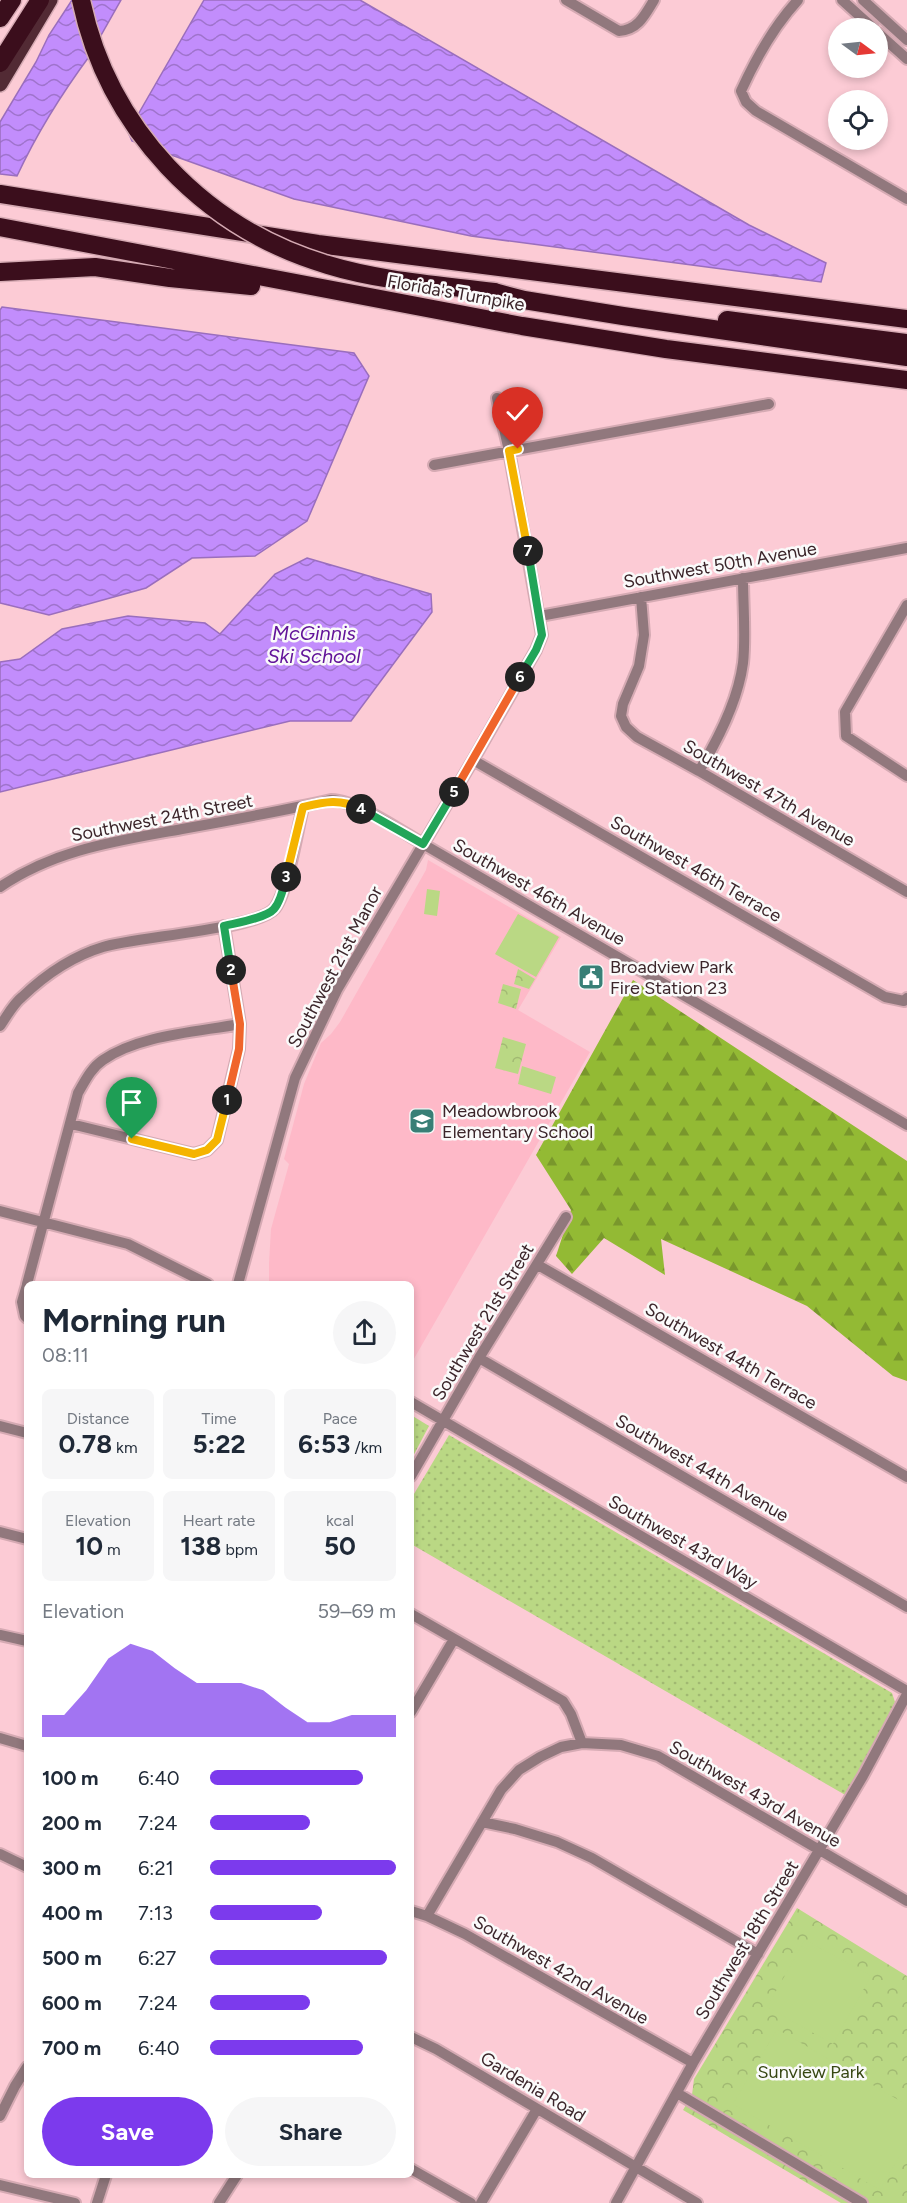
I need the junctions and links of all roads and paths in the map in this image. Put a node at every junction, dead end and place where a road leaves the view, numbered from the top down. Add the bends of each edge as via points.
1 (12, 0) edge
2 (40, 0) edge
3 (50, 0) edge
4 (81, 0) edge
5 (566, 0) edge
6 (654, 0) edge
7 (798, 0) edge
8 (842, 0) edge
9 (863, 0) edge
10 (0, 18) edge
11 (862, 18) edge
12 (907, 40) edge
13 (888, 42) edge
14 (907, 59) edge
15 (0, 63) edge
16 (0, 84) edge
17 (0, 194) edge
18 (907, 199) edge
19 (0, 227) edge
20 (0, 272) edge
21 (494, 292) junction
22 (364, 298) junction
23 (907, 319) edge
24 (907, 343) edge
25 (907, 357) edge
26 (907, 380) edge
27 (497, 398) dead end
28 (768, 404) dead end
29 (509, 451) junction
30 (435, 465) dead end
31 (907, 548) edge
32 (743, 578) junction
33 (640, 597) junction
34 (907, 605) edge
35 (540, 616) junction
36 (473, 760) junction
37 (699, 771) junction
38 (907, 776) edge
39 (303, 807) junction
40 (423, 844) junction
41 (0, 887) edge
42 (907, 892) edge
43 (224, 926) junction
44 (906, 999) edge
45 (240, 1024) junction
46 (0, 1026) edge
47 (70, 1124) junction
48 (907, 1125) edge
49 (0, 1211) edge
50 (566, 1217) dead end
51 (45, 1222) junction
52 (538, 1265) junction
53 (28, 1281) edge
54 (202, 1281) edge
55 (239, 1281) edge
56 (480, 1358) junction
57 (414, 1404) edge
58 (443, 1421) junction
59 (0, 1426) edge
60 (24, 1431) edge
61 (414, 1471) edge
62 (907, 1477) edge
63 (0, 1532) edge
64 (24, 1538) edge
65 (907, 1607) edge
66 (414, 1616) edge
67 (0, 1635) edge
68 (454, 1639) junction
69 (24, 1640) edge
70 (907, 1693) edge
71 (414, 1707) edge
72 (0, 1738) edge
73 (582, 1743) junction
74 (24, 1745) edge
75 (482, 1821) junction
76 (820, 1851) junction
77 (0, 1854) edge
78 (24, 1866) edge
79 (907, 1901) edge
80 (414, 1912) edge
81 (427, 1916) junction
82 (758, 1954) junction
83 (414, 2038) edge
84 (693, 2063) junction
85 (24, 2072) edge
86 (677, 2093) junction
87 (537, 2109) junction
88 (0, 2116) edge
89 (637, 2167) junction
90 (414, 2171) edge
91 (105, 2178) edge
92 (235, 2178) edge
93 (0, 2185) edge
94 (75, 2203) edge
95 (97, 2203) edge
96 (219, 2203) edge
97 (471, 2203) edge
98 (481, 2203) edge
99 (616, 2203) edge
100 (697, 2203) edge
101 (862, 2203) edge

1 - 10 highway
2 - 15 highway
3 - 16 main road
4 - 21 highway, bridge via 101,66 136,130 178,179 217,211 283,249 331,266
5 - 6 street via 619,31 642,21
7 - 18 street via 753,63 741,91 746,102
8 - 11 street
9 - 12 street
13 - 14 street
17 - 23 highway, Florida's Turnpike via 318,244
19 - 22 highway, Florida's Turnpike
20 - 22 highway via 95,267
21 - 24 highway
21 - 25 highway via 622,316
22 - 26 highway, Florida's Turnpike via 666,350
27 - 29 street
28 - 29 street
29 - 30 street
29 - 35 street
31 - 32 street, Southwest 50th Avenue
32 - 33 street, Southwest 50th Avenue
32 - 37 street via 743,662 725,723
33 - 35 street, Southwest 50th Avenue
33 - 37 street, Southwest 47th Avenue via 644,635 639,666 621,716 637,737
34 - 38 street via 845,712 844,726 846,736
35 - 36 street via 542,635 536,650
36 - 40 street
36 - 44 street, Southwest 46th Terrace via 885,997
37 - 42 street, Southwest 47th Avenue
39 - 40 street, Southwest 46th Avenue via 331,800 347,803
39 - 41 street, Southwest 24th Street via 92,845 50,860
39 - 43 street via 283,890 274,909
40 - 48 street, Southwest 46th Avenue
40 - 55 street, Southwest 21st Manor via 337,990 295,1078
43 - 45 street
43 - 46 street via 104,946 73,959 20,998
45 - 47 street via 127,1046 101,1061 78,1093
45 - 47 street via 239,1049 217,1140 207,1150 194,1154
47 - 51 street
49 - 51 street
50 - 52 street, Southwest 21st Street
51 - 53 street
51 - 54 street via 128,1244
52 - 56 street, Southwest 21st Street
52 - 62 street, Southwest 44th Terrace
56 - 58 street, Southwest 21st Street
56 - 65 street, Southwest 44th Avenue
57 - 58 street
58 - 61 street, Southwest 21st Street
58 - 70 street, Southwest 43rd Way
59 - 60 street
63 - 64 street
66 - 68 street
67 - 69 street
68 - 71 street
68 - 73 street via 563,1701
70 - 76 street, Southwest 18th Street
72 - 74 street
73 - 75 street, Southwest 43rd Avenue via 540,1757 519,1770
73 - 76 street, Southwest 43rd Avenue via 621,1745 658,1756
75 - 81 street, Southwest 43rd Avenue
75 - 82 street via 557,1842 592,1858
76 - 79 street, Southwest 43rd Avenue
76 - 82 street, Southwest 18th Street
77 - 78 street
80 - 81 street, Southwest 42nd Avenue
81 - 84 street, Southwest 42nd Avenue
82 - 84 street, Southwest 18th Street
83 - 87 street, Gardenia Road
84 - 86 street, Southwest 18th Street
85 - 88 street
86 - 89 street, Southwest 18th Street
86 - 101 street
87 - 89 street, Gardenia Road
87 - 98 street
89 - 99 street, Southwest 18th Street
89 - 100 street, Gardenia Road
90 - 97 street
91 - 95 street
92 - 96 street
93 - 94 street

